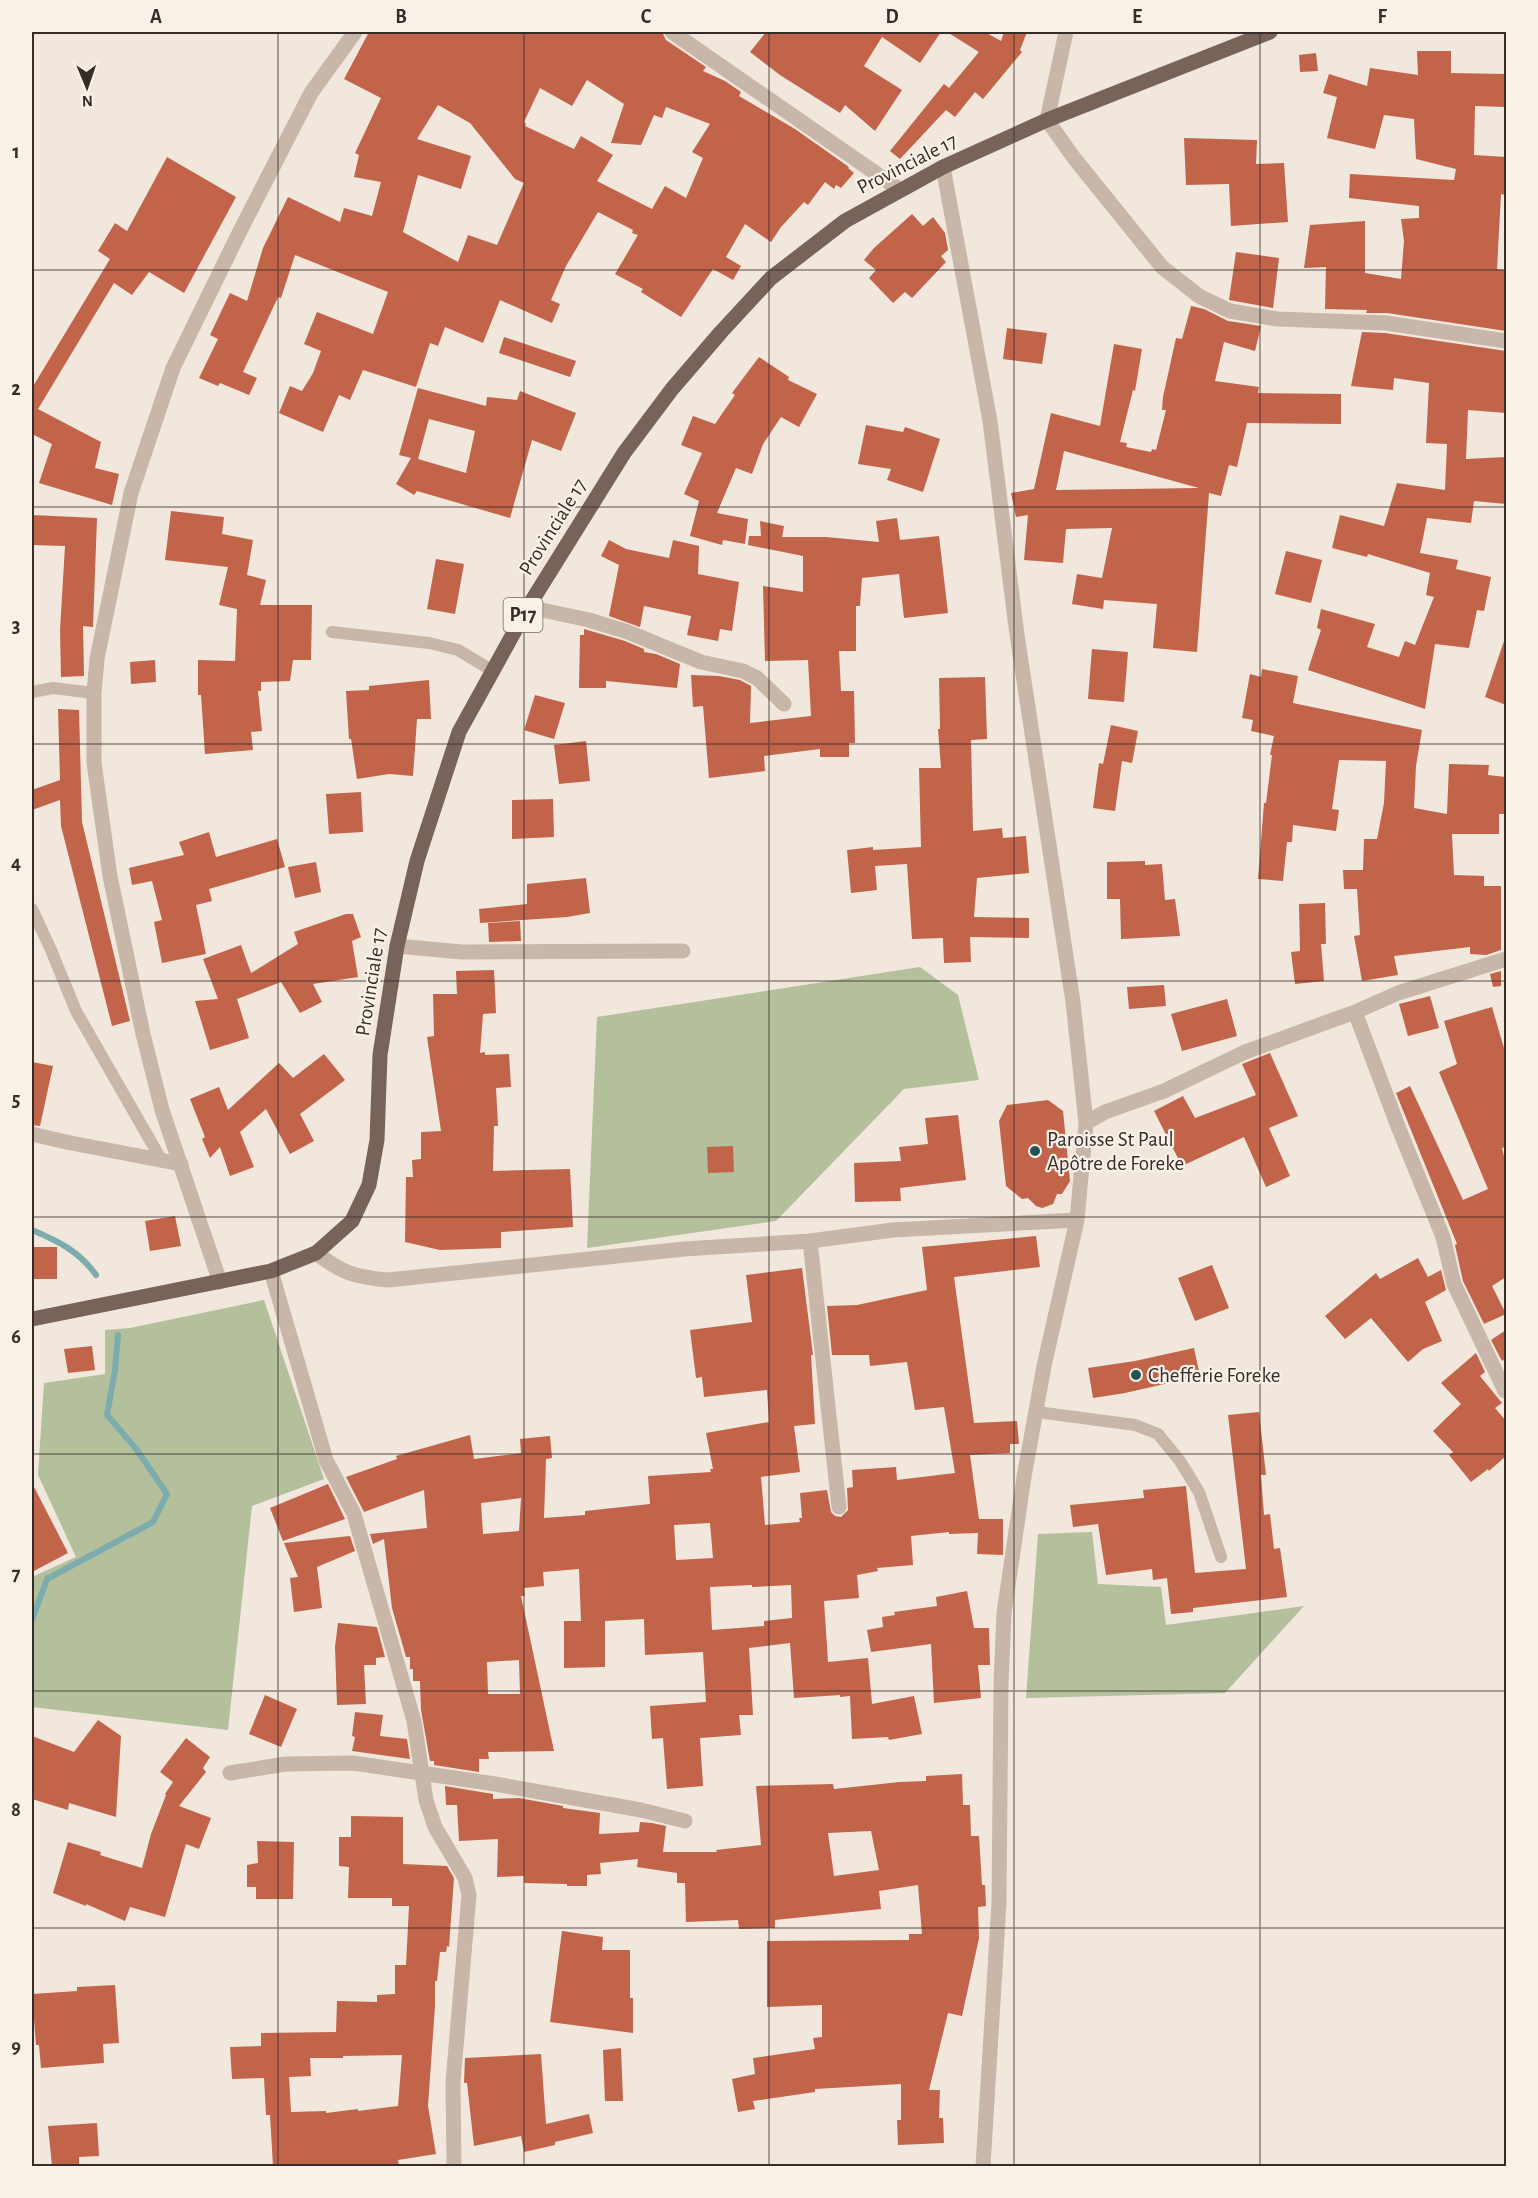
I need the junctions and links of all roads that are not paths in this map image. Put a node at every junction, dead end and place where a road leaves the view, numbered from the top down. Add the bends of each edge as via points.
1 (355, 32) edge
2 (672, 32) edge
3 (1066, 32) edge
4 (1270, 32) edge
5 (1047, 120) junction
6 (943, 167) junction
7 (900, 190) junction
8 (1506, 341) edge
9 (528, 607) junction
10 (332, 632) dead end
11 (493, 671) junction
12 (32, 692) edge
13 (94, 693) junction
14 (784, 704) dead end
15 (32, 909) edge
16 (397, 946) junction
17 (683, 951) dead end
18 (1506, 959) edge
19 (1355, 1012) junction
20 (1086, 1123) junction
21 (32, 1134) edge
22 (162, 1161) junction
23 (181, 1164) junction
24 (1077, 1220) junction
25 (810, 1241) junction
26 (316, 1253) junction
27 (271, 1271) junction
28 (220, 1282) junction
29 (32, 1319) edge
30 (1504, 1391) dead end
31 (1037, 1412) junction
32 (839, 1507) dead end
33 (1221, 1557) dead end
34 (230, 1773) dead end
35 (423, 1774) junction
36 (685, 1821) dead end
37 (454, 2166) edge
38 (982, 2166) edge

1 - 13 street via 311,93 173,368 132,493 97,659
2 - 7 street
3 - 5 street
4 - 5 main road, Provinciale 17 / P17
5 - 6 main road, Provinciale 17 / P17
5 - 8 street via 1162,267 1199,297 1230,311 1277,319 1386,323
6 - 7 main road, Provinciale 17 / P17
6 - 20 street via 990,421 1017,635 1073,1002
7 - 9 main road, Provinciale 17 / P17 via 845,221 771,278 721,332 624,453
9 - 11 main road, Provinciale 17 / P17
9 - 14 street via 608,626 701,662 743,671 757,678
10 - 11 lane via 458,650
11 - 16 main road, Provinciale 17 / P17 via 459,732 417,861
12 - 13 lane via 53,688
13 - 23 street via 94,763 110,876 143,1034 162,1110
15 - 22 lane via 76,1011
16 - 17 street via 462,952
16 - 26 main road, Provinciale 17 / P17 via 380,1055 377,1140 369,1185 352,1221
18 - 19 street via 1398,993
19 - 20 street via 1245,1052
19 - 30 street via 1443,1237 1454,1284
20 - 24 street
21 - 22 street
22 - 23 street
23 - 28 street
24 - 25 street via 893,1230
24 - 31 street
25 - 26 street via 684,1249 388,1280 359,1277 335,1268
25 - 32 street
26 - 27 main road, Provinciale 17 / P17
27 - 28 main road, Provinciale 17 / P17
27 - 35 street via 326,1460 354,1514 414,1722
28 - 29 main road, Provinciale 17 / P17
31 - 33 lane via 1135,1425 1158,1434 1199,1492
31 - 38 street via 1004,1613 999,1903
34 - 35 street via 285,1764 353,1763
35 - 36 street via 641,1810
35 - 37 street via 435,1827 465,1878 469,1895 453,2082

